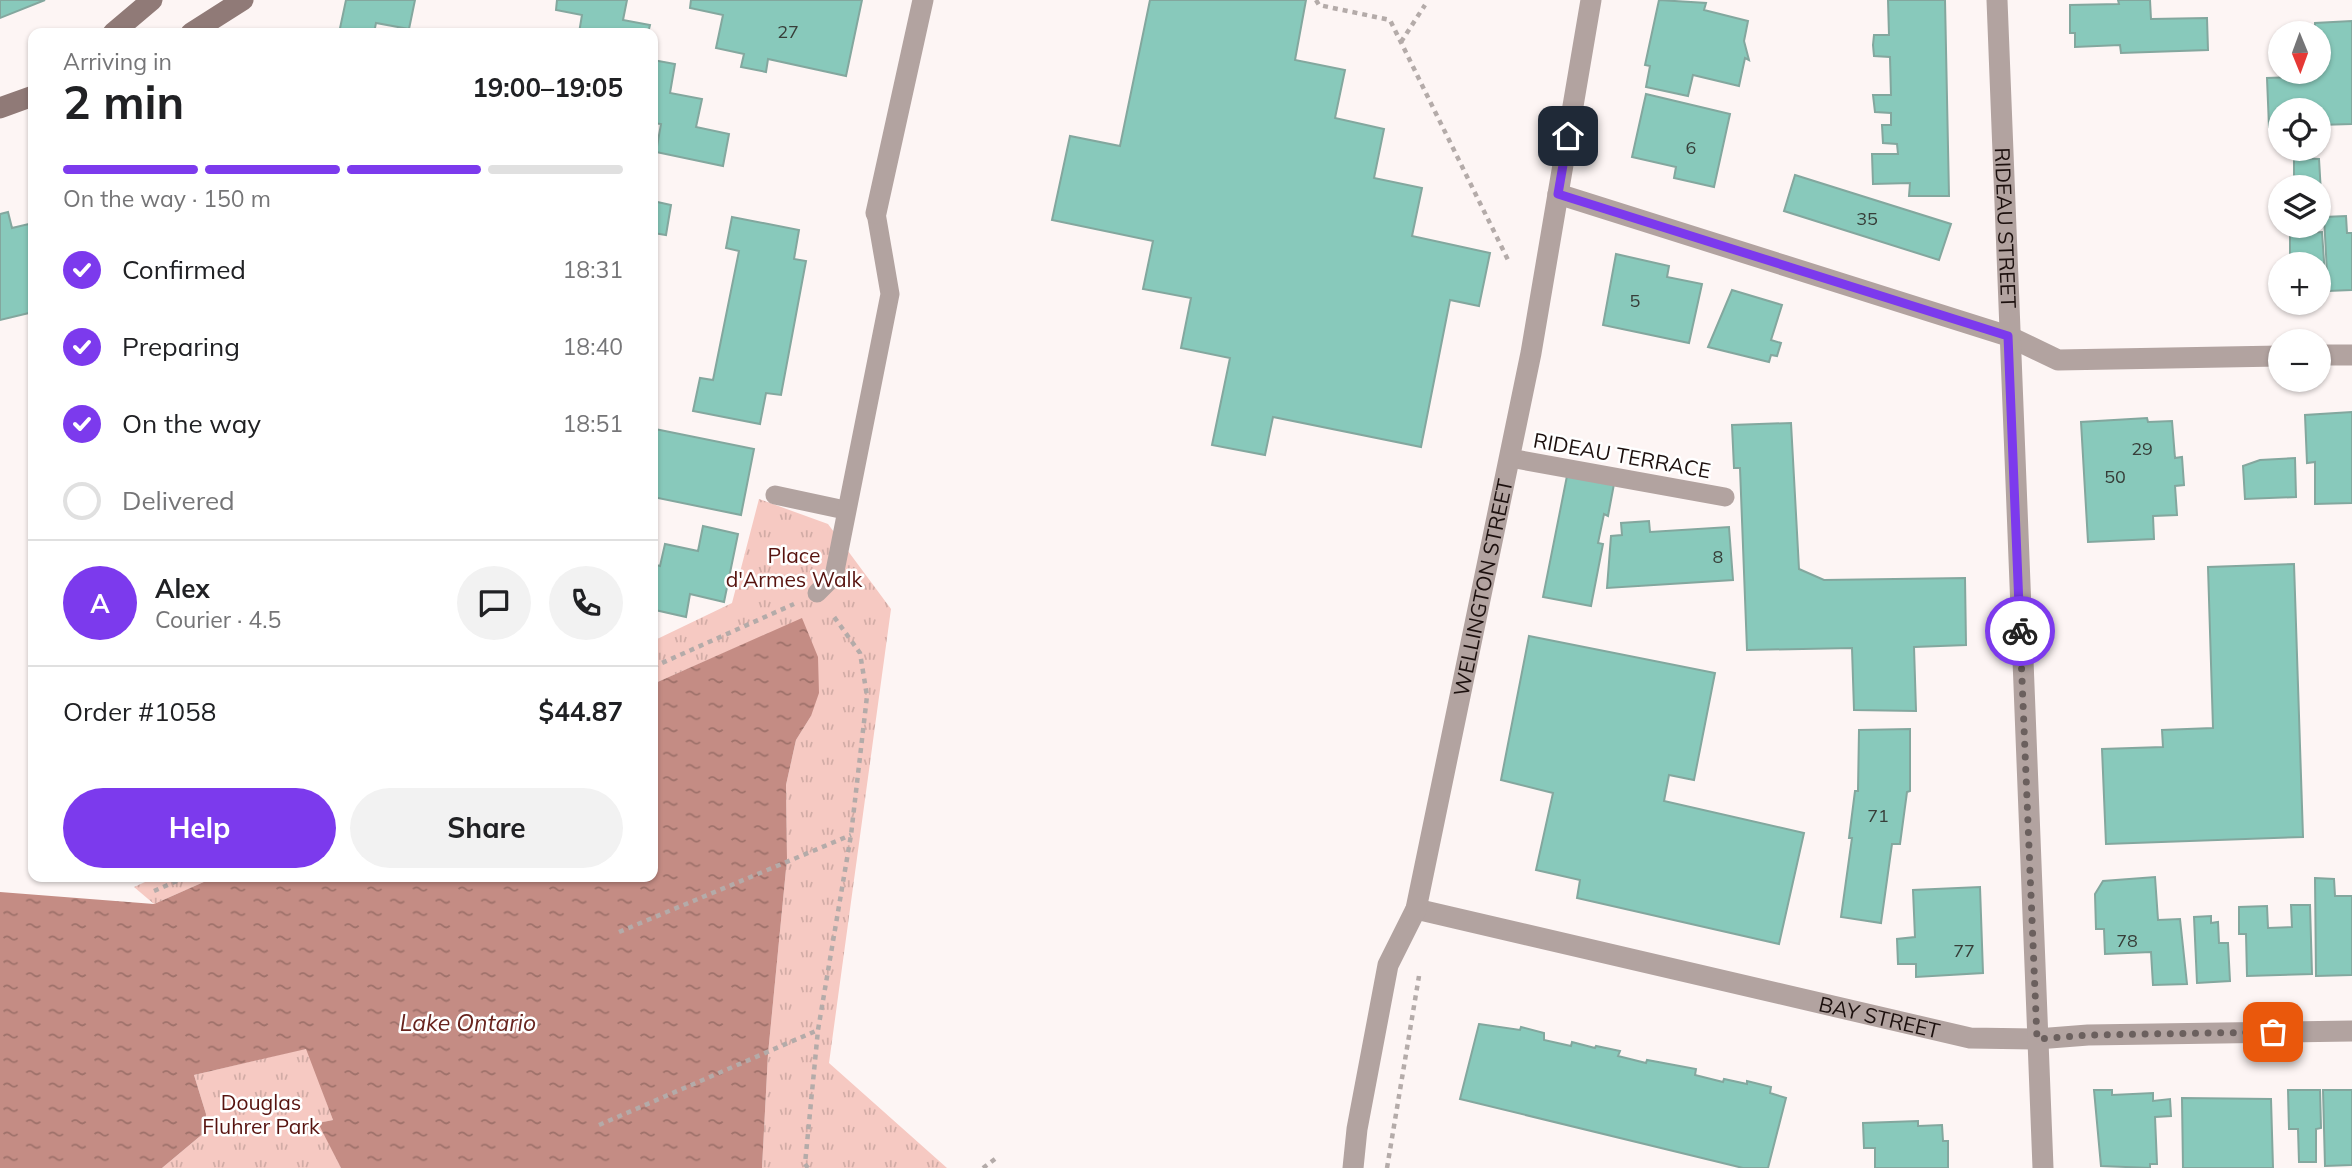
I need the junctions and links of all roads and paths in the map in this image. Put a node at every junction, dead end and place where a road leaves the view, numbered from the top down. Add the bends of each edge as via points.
1 (152, 0) edge
2 (219, 0) edge
3 (243, 0) edge
4 (923, 0) edge
5 (1316, 0) edge
6 (1591, 0) edge
7 (1997, 0) edge
8 (1425, 5) dead end
9 (119, 28) edge
10 (197, 28) edge
11 (200, 28) edge
12 (1401, 42) junction
13 (28, 97) edge
14 (0, 108) edge
15 (1558, 194) junction
16 (876, 213) joint
17 (1509, 262) dead end
18 (2008, 336) junction
19 (2331, 355) edge
20 (2352, 355) edge
21 (2268, 356) edge
22 (1510, 458) junction
23 (775, 495) dead end
24 (1725, 497) dead end
25 (845, 510) junction
26 (817, 593) junction
27 (658, 665) edge
28 (851, 835) junction
29 (175, 882) edge
30 (154, 891) dead end
31 (1416, 909) junction
32 (619, 932) dead end
33 (1413, 1012) dead end
34 (818, 1030) junction
35 (2352, 1031) edge
36 (2037, 1039) junction
37 (598, 1125) dead end
38 (995, 1159) dead end
39 (808, 1168) edge
40 (983, 1168) edge
41 (1353, 1168) edge
42 (1387, 1168) edge
43 (2043, 1168) edge

1 - 9 main road
2 - 10 main road
3 - 11 main road
4 - 16 street
5 - 12 path via 1319,5 1390,20
6 - 15 street, WELLINGTON STREET
7 - 18 street, RIDEAU STREET
8 - 12 path
12 - 17 path
13 - 14 main road
15 - 18 street
15 - 22 street, WELLINGTON STREET
16 - 25 lane via 890,294
18 - 21 street via 2058,360
18 - 36 street, RIDEAU STREET
19 - 20 street
22 - 24 lane, RIDEAU TERRACE
22 - 31 street, WELLINGTON STREET
23 - 25 lane
25 - 26 lane via 834,576
26 - 27 path
26 - 28 path via 860,653 867,696
28 - 32 path
28 - 34 path
29 - 30 path
31 - 36 street, BAY STREET via 1970,1038
31 - 41 street, WELLINGTON STREET via 1388,965
33 - 42 path
34 - 37 path
34 - 39 path
35 - 36 street, BAY STREET
36 - 43 street, RIDEAU STREET
38 - 40 path

